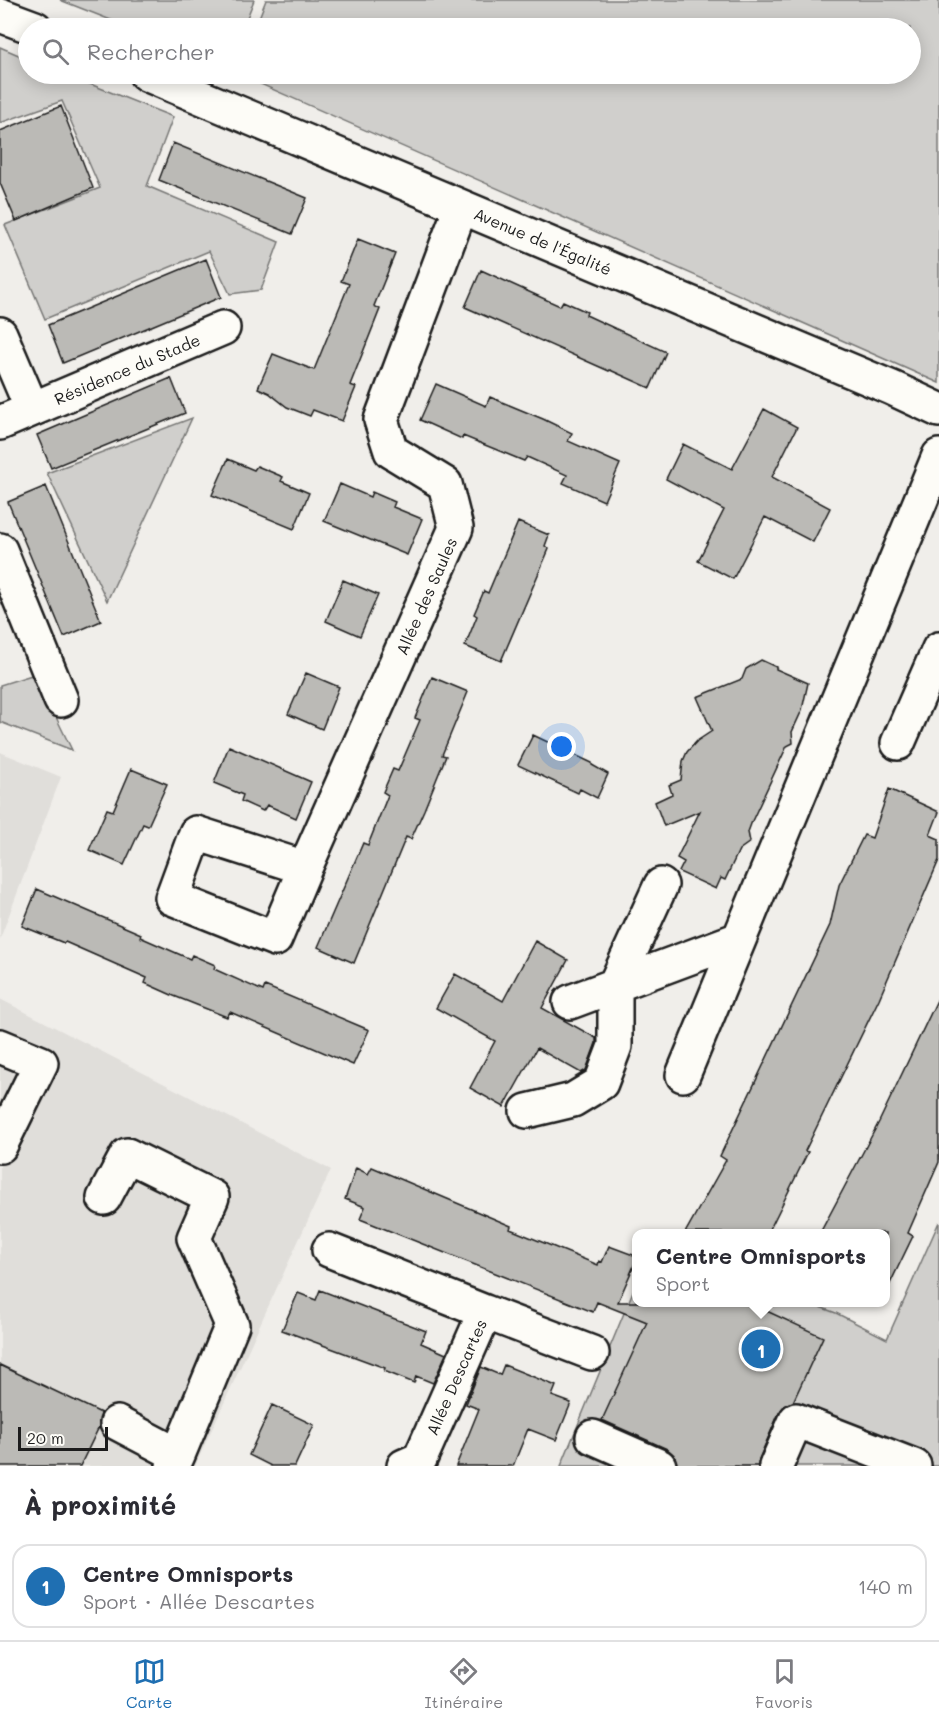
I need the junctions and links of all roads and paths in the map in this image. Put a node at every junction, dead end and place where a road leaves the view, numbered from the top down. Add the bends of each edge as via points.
1 (0, 15) edge
2 (18, 22) edge
3 (170, 84) edge
4 (461, 207) junction
5 (223, 328) dead end
6 (0, 334) edge
7 (32, 409) junction
8 (939, 411) edge
9 (0, 423) edge
10 (939, 456) edge
11 (0, 550) edge
12 (939, 649) edge
13 (61, 700) dead end
14 (898, 743) dead end
15 (304, 868) dead end
16 (661, 885) dead end
17 (739, 939) junction
18 (615, 985) junction
19 (570, 1002) dead end
20 (0, 1046) edge
21 (683, 1076) dead end
22 (527, 1112) dead end
23 (0, 1146) edge
24 (104, 1197) dead end
25 (329, 1250) dead end
26 (485, 1312) junction
27 (591, 1353) dead end
28 (117, 1423) dead end
29 (592, 1437) dead end
30 (176, 1460) edge
31 (404, 1466) edge
32 (659, 1466) edge
33 (776, 1466) edge
34 (914, 1466) edge

1 - 2 street
3 - 4 street, Avenue de l'Égalité
4 - 8 street, Avenue de l'Égalité
4 - 15 street, Allée des Saules via 381,420 391,452 445,484 456,528
5 - 7 street, Résidence du Stade
6 - 7 street
7 - 9 street, Résidence du Stade
10 - 17 street
11 - 13 street
12 - 14 street
16 - 18 street
17 - 18 street
17 - 21 street
18 - 19 street
18 - 22 street via 615,1046 601,1083 573,1100
20 - 23 street via 41,1063
24 - 30 street via 127,1155 212,1197 194,1238 232,1325
25 - 26 street, Allée Descartes
26 - 27 street, Allée Descartes
26 - 31 street, Allée Descartes via 420,1459
28 - 30 street
29 - 32 street
33 - 34 street via 796,1420

